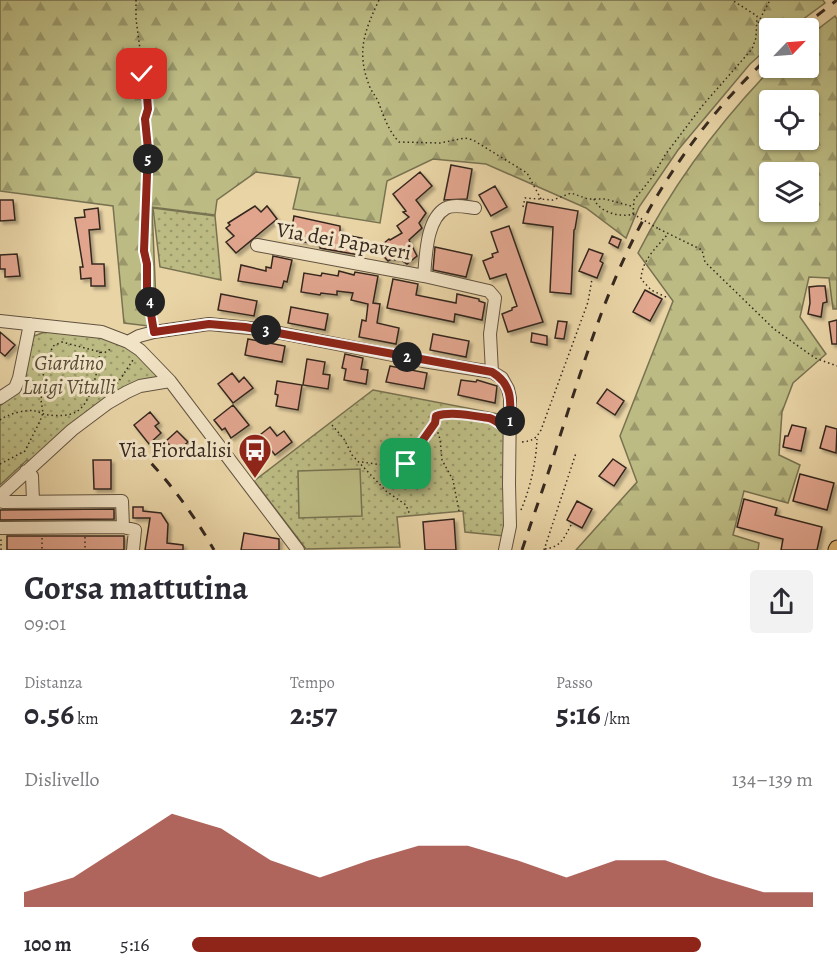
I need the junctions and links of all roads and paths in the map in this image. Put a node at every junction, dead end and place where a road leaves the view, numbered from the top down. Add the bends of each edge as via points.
1 (136, 0) edge
2 (379, 0) edge
3 (732, 0) edge
4 (770, 0) edge
5 (758, 24) junction
6 (541, 199) junction
7 (594, 199) junction
8 (632, 206) junction
9 (523, 207) dead end
10 (474, 208) dead end
11 (633, 214) junction
12 (668, 234) junction
13 (257, 245) dead end
14 (424, 276) junction
15 (592, 279) dead end
16 (666, 297) dead end
17 (0, 321) edge
18 (30, 324) junction
19 (154, 332) junction
20 (125, 341) junction
21 (140, 350) junction
22 (99, 352) junction
23 (837, 366) edge
24 (492, 372) junction
25 (170, 381) junction
26 (0, 398) edge
27 (108, 403) junction
28 (43, 413) junction
29 (0, 420) edge
30 (435, 423) junction
31 (332, 425) dead end
32 (509, 435) junction
33 (537, 437) junction
34 (576, 453) dead end
35 (360, 462) junction
36 (0, 464) edge
37 (27, 471) junction
38 (0, 497) edge
39 (33, 501) junction
40 (521, 510) dead end
41 (459, 511) dead end
42 (410, 515) dead end
43 (571, 525) dead end
44 (123, 527) junction
45 (0, 528) edge
46 (544, 549) edge
47 (133, 550) edge
48 (298, 550) edge
49 (505, 550) edge

1 - 19 path via 148,109 144,251
2 - 6 path via 365,30 362,56 369,86 389,131 399,142 473,140 527,173
3 - 5 path via 757,16
4 - 5 path
5 - 8 path via 752,49 674,142
6 - 7 path via 553,200 571,193
6 - 9 path via 525,198
7 - 8 path
7 - 11 path via 604,210 624,216
8 - 11 path
10 - 14 street, Via dei Papaveri via 447,207 438,215 429,240
11 - 12 path, bridge
12 - 16 path via 645,262 641,279 651,290
12 - 23 path via 702,250 705,262 774,329 815,358
13 - 14 street, Via dei Papaveri
14 - 24 street, Via dei Papaveri via 478,287 495,298 490,334
15 - 33 path via 588,302
17 - 18 street
18 - 20 street via 102,333
18 - 26 street via 15,388
19 - 20 street
19 - 24 street via 209,324 245,327
20 - 21 street
20 - 22 path
21 - 25 street
21 - 27 path
22 - 28 path via 94,381 78,411
22 - 28 path via 62,342 53,346 44,368
24 - 32 street via 502,378 508,389
25 - 27 street via 140,386
25 - 48 street
27 - 37 street
28 - 29 path via 8,414
28 - 36 path via 25,451
30 - 32 path via 436,416 451,413 490,418
30 - 35 path via 406,464 396,467
30 - 41 path
31 - 35 path
32 - 33 path via 523,442
32 - 49 street via 510,526
33 - 40 path
34 - 46 path
35 - 42 path via 386,491 406,505
37 - 38 street
37 - 39 street via 32,476
38 - 39 street via 3,502
39 - 44 street via 122,501
43 - 46 path via 561,544
44 - 45 street
44 - 47 street via 135,530

